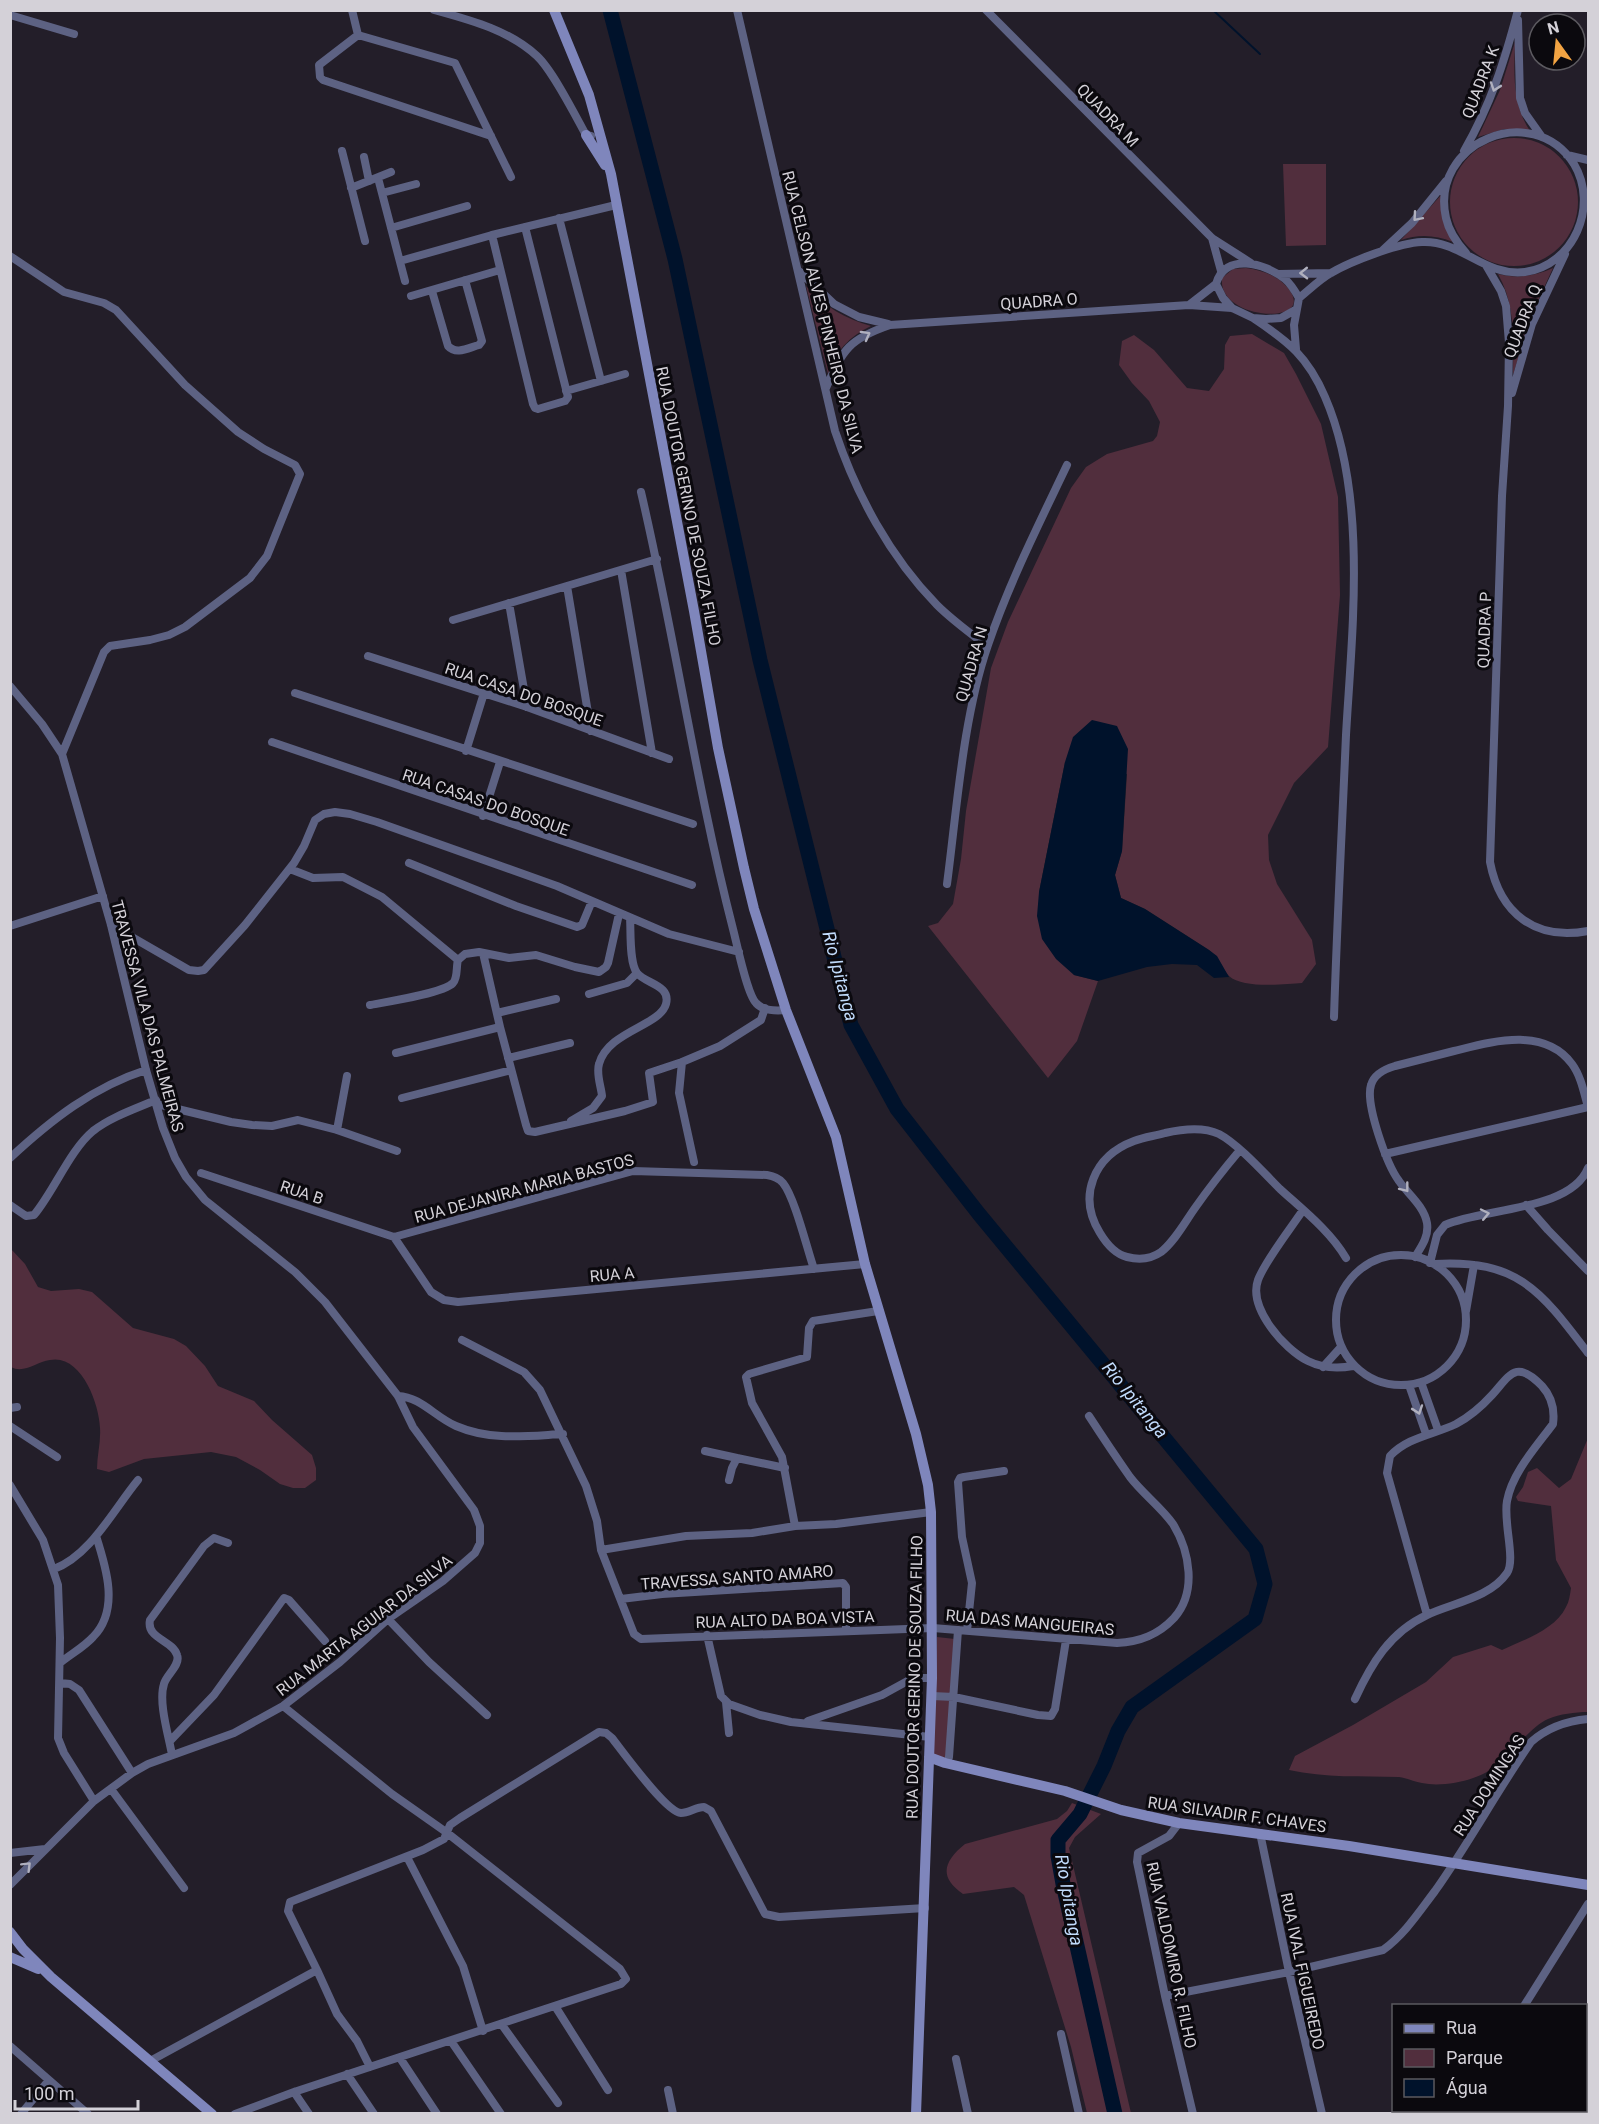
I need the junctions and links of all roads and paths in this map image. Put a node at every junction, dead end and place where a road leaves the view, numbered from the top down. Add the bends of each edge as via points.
1 (352, 10) edge
2 (434, 10) edge
3 (554, 10) edge
4 (737, 10) edge
5 (986, 10) edge
6 (1518, 10) edge
7 (10, 15) edge
8 (74, 34) dead end
9 (358, 36) junction
10 (584, 130) junction
11 (599, 132) junction
12 (491, 136) junction
13 (1543, 138) junction
14 (342, 151) dead end
15 (1566, 155) junction
16 (364, 158) dead end
17 (1459, 160) junction
18 (1588, 160) edge
19 (391, 172) dead end
20 (611, 174) junction
21 (511, 177) dead end
22 (378, 178) junction
23 (1449, 178) junction
24 (369, 181) junction
25 (417, 184) dead end
26 (351, 188) junction
27 (382, 193) junction
28 (467, 206) dead end
29 (616, 206) junction
30 (559, 218) junction
31 (1588, 219) edge
32 (525, 227) junction
33 (392, 228) junction
34 (492, 235) junction
35 (1576, 237) junction
36 (1212, 238) junction
37 (365, 241) dead end
38 (1567, 248) junction
39 (1381, 252) junction
40 (1466, 254) junction
41 (10, 256) edge
42 (400, 261) junction
43 (1256, 266) junction
44 (1487, 267) junction
45 (500, 270) junction
46 (799, 271) junction
47 (1221, 271) junction
48 (1331, 273) junction
49 (1277, 274) junction
50 (405, 280) dead end
51 (465, 280) junction
52 (1216, 284) junction
53 (432, 291) junction
54 (411, 296) dead end
55 (1299, 298) junction
56 (1189, 305) junction
57 (1232, 308) junction
58 (1297, 309) junction
59 (1253, 318) junction
60 (890, 325) junction
61 (1296, 349) junction
62 (625, 374) dead end
63 (601, 381) junction
64 (826, 388) junction
65 (566, 390) junction
66 (1508, 406) junction
67 (1067, 465) dead end
68 (641, 492) dead end
69 (657, 559) junction
70 (621, 570) junction
71 (567, 586) junction
72 (509, 603) junction
73 (453, 620) dead end
74 (987, 646) junction
75 (368, 656) dead end
76 (10, 686) edge
77 (295, 693) dead end
78 (484, 693) junction
79 (527, 707) junction
80 (591, 730) junction
81 (272, 742) dead end
82 (466, 751) junction
83 (652, 753) junction
84 (62, 754) junction
85 (669, 759) dead end
86 (500, 762) junction
87 (483, 816) junction
88 (693, 824) dead end
89 (409, 863) dead end
90 (290, 869) junction
91 (947, 884) dead end
92 (692, 885) dead end
93 (103, 896) junction
94 (592, 901) junction
95 (619, 914) junction
96 (630, 918) junction
97 (111, 925) junction
98 (10, 926) edge
99 (1588, 931) edge
100 (739, 952) junction
101 (483, 953) junction
102 (458, 960) junction
103 (637, 973) junction
104 (590, 994) dead end
105 (556, 999) dead end
106 (370, 1005) dead end
107 (765, 1008) junction
108 (786, 1010) junction
109 (497, 1013) junction
110 (1334, 1017) dead end
111 (500, 1027) junction
112 (570, 1043) dead end
113 (396, 1053) dead end
114 (508, 1059) junction
115 (682, 1062) junction
116 (146, 1070) junction
117 (511, 1070) junction
118 (347, 1076) dead end
119 (402, 1098) dead end
120 (156, 1102) junction
121 (1588, 1107) edge
122 (565, 1125) junction
123 (337, 1130) junction
124 (1239, 1150) junction
125 (397, 1151) dead end
126 (1385, 1154) junction
127 (10, 1158) edge
128 (694, 1161) dead end
129 (1588, 1168) edge
130 (201, 1173) dead end
131 (1538, 1201) junction
132 (10, 1204) edge
133 (1526, 1205) junction
134 (1303, 1210) junction
135 (1539, 1217) junction
136 (1426, 1220) junction
137 (1445, 1225) junction
138 (394, 1237) junction
139 (1415, 1257) junction
140 (1346, 1258) dead end
141 (865, 1264) junction
142 (1432, 1264) junction
143 (1474, 1265) junction
144 (814, 1269) junction
145 (1588, 1271) edge
146 (878, 1311) junction
147 (1466, 1314) junction
148 (462, 1340) dead end
149 (1341, 1347) junction
150 (1588, 1353) edge
151 (1323, 1366) junction
152 (1353, 1366) junction
153 (1422, 1382) junction
154 (1409, 1385) junction
155 (398, 1396) junction
156 (1089, 1416) dead end
157 (10, 1426) edge
158 (1438, 1430) junction
159 (563, 1434) junction
160 (1426, 1434) junction
161 (705, 1451) dead end
162 (57, 1457) dead end
163 (736, 1458) junction
164 (785, 1468) junction
165 (1004, 1471) dead end
166 (138, 1480) dead end
167 (729, 1480) dead end
168 (10, 1485) edge
169 (931, 1512) junction
170 (795, 1526) junction
171 (96, 1536) junction
172 (228, 1543) dead end
173 (480, 1543) joint
174 (601, 1550) junction
175 (54, 1569) junction
176 (621, 1599) junction
177 (1427, 1614) junction
178 (388, 1619) junction
179 (933, 1628) junction
180 (846, 1630) junction
181 (962, 1631) junction
182 (707, 1635) junction
183 (1066, 1640) junction
184 (325, 1641) dead end
185 (60, 1663) junction
186 (932, 1678) junction
187 (60, 1683) junction
188 (932, 1696) junction
189 (954, 1697) junction
190 (723, 1699) junction
191 (1355, 1699) dead end
192 (283, 1706) junction
193 (487, 1715) dead end
194 (1588, 1719) edge
195 (803, 1723) junction
196 (729, 1733) dead end
197 (930, 1737) junction
198 (170, 1741) junction
199 (172, 1755) junction
200 (929, 1757) junction
201 (947, 1760) junction
202 (929, 1772) junction
203 (132, 1773) junction
204 (111, 1789) junction
205 (94, 1801) junction
206 (1179, 1822) junction
207 (446, 1832) junction
208 (1260, 1833) junction
209 (45, 1849) junction
210 (11, 1851) edge
211 (407, 1857) junction
212 (1454, 1864) junction
213 (10, 1885) edge
214 (1588, 1885) edge
215 (184, 1888) dead end
216 (1588, 1904) edge
217 (925, 1908) junction
218 (10, 1932) edge
219 (10, 1957) edge
220 (317, 1970) junction
221 (1289, 1972) junction
222 (51, 1977) junction
223 (1165, 1996) junction
224 (1525, 2004) edge
225 (555, 2006) junction
226 (502, 2025) junction
227 (483, 2031) junction
228 (1061, 2034) dead end
229 (451, 2041) junction
230 (10, 2046) edge
231 (18, 2052) junction
232 (400, 2058) junction
233 (956, 2059) dead end
234 (10, 2060) edge
235 (152, 2060) junction
236 (370, 2067) junction
237 (347, 2074) junction
238 (49, 2080) junction
239 (608, 2090) dead end
240 (668, 2090) dead end
241 (294, 2092) junction
242 (558, 2103) dead end
243 (83, 2112) edge
244 (21, 2114) edge
245 (212, 2114) edge
246 (235, 2114) edge
247 (309, 2114) edge
248 (374, 2114) edge
249 (437, 2114) edge
250 (501, 2114) edge
251 (673, 2114) edge
252 (916, 2114) edge
253 (968, 2114) edge
254 (1079, 2114) edge
255 (1193, 2114) edge
256 (1322, 2114) edge

1 - 9 street
2 - 10 street via 486,26 536,55
3 - 11 main road, RUA DOUTOR GERINO DE SOUZA FILHO
4 - 46 street, RUA CELSON ALVES PINHEIRO DA SILVA
5 - 36 street, QUADRA M
6 - 13 street via 1520,98 1525,113
6 -> 17 street, QUADRA K via 1492,97
7 - 8 street
9 - 12 street via 455,63
9 - 12 street via 319,65 323,80
10 - 11 street
10 - 20 main road
11 - 20 main road, RUA DOUTOR GERINO DE SOUZA FILHO
12 - 21 street
13 - 15 street
13 - 17 street via 1518,132 1501,133 1478,143
14 - 26 street
15 - 18 street
15 - 35 street via 1582,181 1586,200 1584,219
16 - 24 street
17 - 23 street
19 - 22 street
20 - 29 main road, RUA DOUTOR GERINO DE SOUZA FILHO
22 - 24 street
22 - 27 street
23 -> 39 street via 1412,223
23 - 40 street via 1444,198 1446,218 1453,237
24 - 26 street
25 - 27 street
26 - 37 street
27 - 33 street
28 - 33 street
29 - 30 street
29 - 108 main road, RUA DOUTOR GERINO DE SOUZA FILHO via 718,748 752,899
30 - 32 street
30 - 63 street
31 - 35 street
32 - 34 street
32 - 65 street
33 - 42 street
34 - 42 street
34 - 45 street
35 - 38 street
36 - 43 street, QUADRA M
36 - 47 street, QUADRA M
38 - 44 street via 1545,266 1525,272
38 - 66 street, QUADRA Q via 1532,324
39 - 40 street via 1424,242
39 - 48 street
40 - 44 street
41 - 84 street via 64,292 116,310 185,385 238,432 295,465 300,474 267,556 250,578 185,627 169,635 110,646 104,652
42 - 50 street
43 - 47 street via 1233,264
43 - 49 street
44 - 66 street, QUADRA P via 1506,306
45 - 51 street
45 - 65 street via 534,408 565,401
46 - 60 street, QUADRA O via 834,304 859,317
46 - 64 street, RUA CELSON ALVES PINHEIRO DA SILVA
47 - 52 street
48 -> 49 street
48 - 55 street
49 - 55 street via 1287,280
51 - 53 street
51 - 53 street via 482,341 479,345 457,351 448,346
52 - 56 street
52 - 57 street
53 - 54 street
55 - 58 street
56 - 57 street, QUADRA O
56 - 60 street, QUADRA O
57 - 59 street
58 - 59 street via 1281,318
58 - 61 street
59 - 61 street
64 -> 60 street, QUADRA O via 846,349 861,337
61 - 110 street via 1318,383 1332,415 1341,446 1353,530 1353,609
62 - 63 street
63 - 65 street
64 - 74 street, RUA CELSON ALVES PINHEIRO DA SILVA via 845,461 875,520 932,599
66 - 99 street, QUADRA P via 1490,862 1500,895 1522,918 1555,933
67 - 74 street, QUADRA N
68 - 69 street
69 - 70 street
69 - 100 street via 709,829
70 - 71 street
70 - 83 street
71 - 72 street
71 - 80 street
72 - 73 street
72 - 79 street
74 - 91 street, QUADRA N via 971,710
75 - 78 street, RUA CASA DO BOSQUE
76 - 84 street, TRAVESSA VILA DAS PALMEIRAS
77 - 82 street
78 - 79 street, RUA CASA DO BOSQUE
78 - 82 street
79 - 80 street, RUA CASA DO BOSQUE
80 - 83 street, RUA CASA DO BOSQUE
81 - 87 street, RUA CASAS DO BOSQUE
82 - 86 street
83 - 85 street, RUA CASA DO BOSQUE
84 - 93 street, TRAVESSA VILA DAS PALMEIRAS
86 - 87 street
86 - 88 street
87 - 92 street, RUA CASAS DO BOSQUE
89 - 94 street via 577,927 582,925
90 - 94 street via 315,820 324,814 343,812
90 - 97 street via 245,925 198,972
90 - 102 street via 313,878 343,877 382,897
93 - 97 street, TRAVESSA VILA DAS PALMEIRAS
93 - 98 street
94 - 95 street
95 - 96 street
95 - 101 street via 608,963 599,972 543,956 509,958
96 - 100 street via 669,934
96 - 103 street
97 - 116 street, TRAVESSA VILA DAS PALMEIRAS
100 - 107 street via 753,998
101 - 102 street via 465,954
101 - 109 street
102 - 106 street via 452,984
103 - 104 street via 627,983
103 - 122 street via 663,990 666,1005 661,1013 610,1045 598,1065 602,1096 593,1108
105 - 109 street
107 - 108 street
107 - 115 street via 761,1020 720,1046
108 - 141 main road, RUA DOUTOR GERINO DE SOUZA FILHO via 836,1137
109 - 111 street
111 - 113 street
111 - 114 street
112 - 114 street
114 - 117 street
115 - 122 street via 649,1072 653,1102
115 - 128 street via 679,1093
116 - 120 street, TRAVESSA VILA DAS PALMEIRAS
116 - 127 street via 105,1085 80,1101
117 - 119 street
117 - 122 street via 528,1131
118 - 123 street
120 - 123 street via 231,1122 265,1126 298,1120
120 - 132 street via 92,1132 34,1215 26,1216
120 - 155 street, TRAVESSA VILA DAS PALMEIRAS via 172,1152 195,1189 325,1302
121 - 126 street
121 - 126 street via 1572,1063 1560,1052 1532,1040 1500,1040 1385,1069 1374,1078 1371,1105
123 - 125 street
124 - 124 street via 1219,1134 1198,1130 1179,1130 1134,1141 1108,1157 1093,1177 1089,1198 1096,1227 1113,1250 1124,1256 1148,1258 1172,1240
124 - 134 street
126 -> 136 street
129 - 131 street via 1586,1175 1562,1194
130 - 138 street, RUA B
131 - 133 street
131 - 135 street
133 - 135 street
137 -> 133 street
134 - 140 street
134 - 151 street via 1258,1279 1256,1299 1275,1332 1307,1361
135 - 145 street
136 - 137 street
136 - 139 street via 1425,1240
137 - 142 street via 1437,1235
138 - 144 street, RUA A via 431,1292 458,1302
138 - 144 street, RUA DEJANIRA MARIA BASTOS via 633,1171 767,1175 784,1184
139 - 142 street
139 - 149 street via 1375,1261 1351,1280 1337,1307
141 - 144 street, RUA A
141 - 146 main road, RUA DOUTOR GERINO DE SOUZA FILHO
142 - 143 street
142 - 147 street via 1450,1277 1461,1294
143 - 147 street
143 - 150 street via 1498,1269 1527,1283
146 - 164 street via 813,1321 807,1357 746,1377 753,1403
146 - 169 main road, RUA DOUTOR GERINO DE SOUZA FILHO via 916,1434
147 - 153 street via 1460,1348 1437,1374
148 - 159 street via 529,1377
149 - 151 street
149 - 152 street
151 - 152 street
152 - 154 street via 1386,1384
153 - 154 street
153 - 158 street
154 -> 160 street
155 - 159 street via 416,1399 444,1420 474,1433 495,1437
155 - 173 street, TRAVESSA VILA DAS PALMEIRAS via 412,1427 474,1510 480,1526
156 - 183 street, RUA DAS MANGUEIRAS via 1131,1478 1173,1524 1183,1548 1189,1582 1179,1612 1147,1638 1129,1643
157 - 162 street
158 - 160 street
158 - 177 street via 1471,1414 1505,1378 1516,1373 1532,1376 1553,1405 1553,1424 1511,1486 1505,1525 1510,1553 1507,1573 1494,1586
159 - 174 street via 590,1496
160 - 177 street via 1396,1449 1390,1456 1387,1473
161 - 163 street
163 - 164 street
163 - 167 street
164 - 170 street
165 - 181 street via 964,1477 958,1482 962,1538 972,1583
166 - 171 street
168 - 175 street via 43,1540
169 - 170 street
169 - 179 main road, RUA DOUTOR GERINO DE SOUZA FILHO
170 - 174 street via 753,1533 686,1536
171 - 175 street via 71,1561
171 - 185 street via 109,1586 105,1616 93,1637
172 - 198 street via 211,1539 150,1620 153,1634 176,1652 178,1659 162,1690
173 - 178 street, RUA MARTA AGUIAR DA SILVA via 475,1553 443,1581
174 - 176 street
175 - 185 street via 60,1600
176 - 180 street, TRAVESSA SANTO AMARO via 843,1583
176 - 182 street, RUA ALTO DA BOA VISTA via 637,1638
177 - 191 street via 1386,1646 1368,1670
178 - 192 street, RUA MARTA AGUIAR DA SILVA
178 - 193 street
179 - 180 street, RUA ALTO DA BOA VISTA
179 - 181 street, RUA DAS MANGUEIRAS
179 - 186 main road, RUA DOUTOR GERINO DE SOUZA FILHO
180 - 182 street, RUA ALTO DA BOA VISTA
181 - 183 street, RUA DAS MANGUEIRAS
181 - 189 street
182 - 190 street
183 - 189 street via 1055,1709 1050,1716
184 - 198 street via 284,1598 214,1695
185 - 187 street
186 - 188 main road, RUA DOUTOR GERINO DE SOUZA FILHO
186 - 195 street via 913,1678 882,1695
187 - 203 street via 79,1690
187 - 205 street via 58,1738
188 - 189 street
188 - 197 main road, RUA DOUTOR GERINO DE SOUZA FILHO
189 - 201 street
190 - 195 street via 760,1715
190 - 196 street
192 - 199 street, RUA MARTA AGUIAR DA SILVA via 234,1733
192 - 207 street
194 - 212 street, RUA DOMINGAS via 1552,1727 1531,1742
195 - 197 street
197 - 200 main road, RUA DOUTOR GERINO DE SOUZA FILHO
198 - 199 street
199 - 203 street, RUA MARTA AGUIAR DA SILVA
200 - 201 main road, RUA SILVADIR F. CHAVES
200 - 202 main road, RUA DOUTOR GERINO DE SOUZA FILHO
201 - 202 main road
201 - 206 main road, RUA SILVADIR F. CHAVES via 1121,1810
202 - 217 main road, RUA DOUTOR GERINO DE SOUZA FILHO
203 - 204 street, RUA MARTA AGUIAR DA SILVA
204 - 205 street, RUA MARTA AGUIAR DA SILVA
204 - 215 street
205 - 209 street, RUA MARTA AGUIAR DA SILVA
206 - 208 main road, RUA SILVADIR F. CHAVES
206 - 223 street, RUA VALDOMIRO R. FILHO via 1169,1836 1137,1857
207 - 211 street via 440,1841
207 - 217 street via 472,1810 602,1732 612,1738 662,1801 675,1811 684,1813 704,1807 711,1811 765,1914 779,1917
207 - 225 street via 625,1975 621,1984
208 - 212 main road, RUA SILVADIR F. CHAVES
208 - 221 street, RUA IVAL FIGUEIREDO
209 - 210 street
213 -> 209 street, RUA MARTA AGUIAR DA SILVA
211 - 220 street via 290,1902 288,1911
211 - 227 street via 463,1966
212 - 214 main road, RUA SILVADIR F. CHAVES
212 - 221 street via 1410,1925 1383,1950
216 - 224 street
217 - 252 main road, RUA DOUTOR GERINO DE SOUZA FILHO
218 - 222 main road
219 - 222 main road
220 - 235 street
220 - 236 street via 337,2013
221 - 223 street
221 - 256 street, RUA IVAL FIGUEIREDO
222 - 235 main road
223 - 255 street, RUA VALDOMIRO R. FILHO
225 - 226 street
225 - 239 street
226 - 227 street
226 - 242 street
227 - 229 street
228 - 254 street
229 - 232 street
229 - 250 street
230 - 231 street
231 - 234 street
231 - 238 street
232 - 236 street
232 - 249 street
233 - 253 street
235 - 245 main road
236 - 237 street
237 - 241 street
237 - 248 street
238 - 243 street
238 - 244 street
240 - 251 street
241 - 246 street
241 - 247 street

